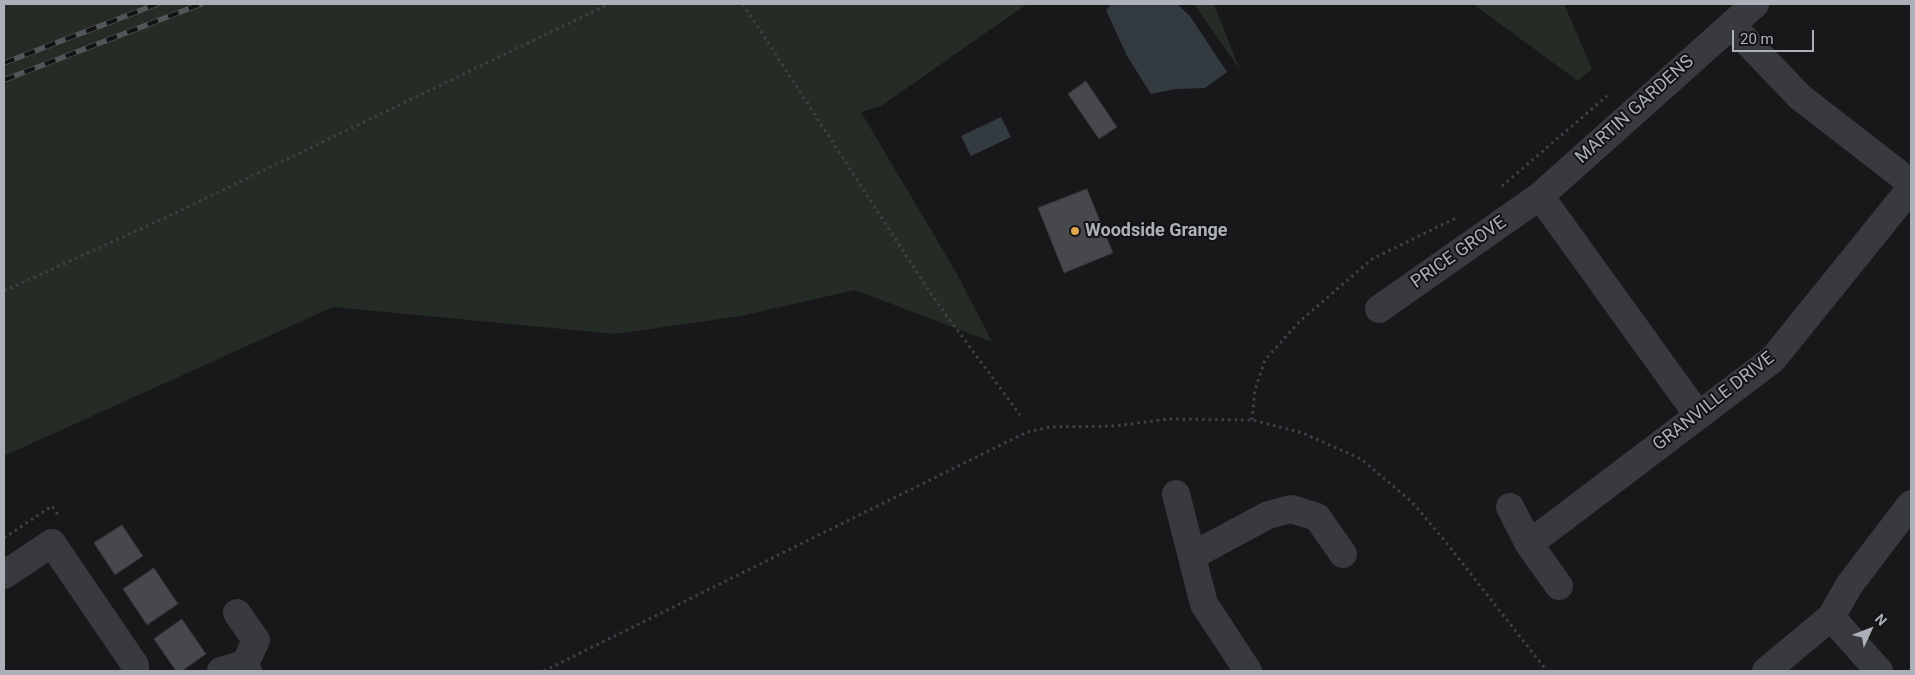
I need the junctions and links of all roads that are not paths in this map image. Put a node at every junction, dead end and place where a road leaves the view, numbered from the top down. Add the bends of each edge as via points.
1 (1755, 4) edge
2 (1731, 25) junction
3 (1911, 183) edge
4 (1911, 188) edge
5 (1540, 196) junction
6 (1379, 309) dead end
7 (1698, 415) junction
8 (1176, 494) dead end
9 (1911, 504) edge
10 (1510, 507) dead end
11 (1529, 544) junction
12 (1343, 554) dead end
13 (1192, 556) junction
14 (4, 575) edge
15 (1559, 586) dead end
16 (238, 613) dead end
17 (1831, 617) junction
18 (141, 669) edge
19 (238, 669) edge
20 (1248, 671) edge
21 (1766, 671) edge
22 (1879, 671) edge

1 - 2 street, MARTIN GARDENS
2 - 3 street via 1800,97
2 - 5 street, MARTIN GARDENS
4 - 7 street, GRANVILLE DRIVE via 1773,359
5 - 6 street, PRICE GROVE
5 - 7 street
7 - 11 street, GRANVILLE DRIVE
8 - 13 street
9 - 17 street via 1850,584
10 - 11 street
11 - 15 street
12 - 13 street via 1317,517 1291,509 1268,515
13 - 20 street via 1204,604
14 - 18 street via 52,542
16 - 19 street via 256,640
17 - 21 street
17 - 22 street

